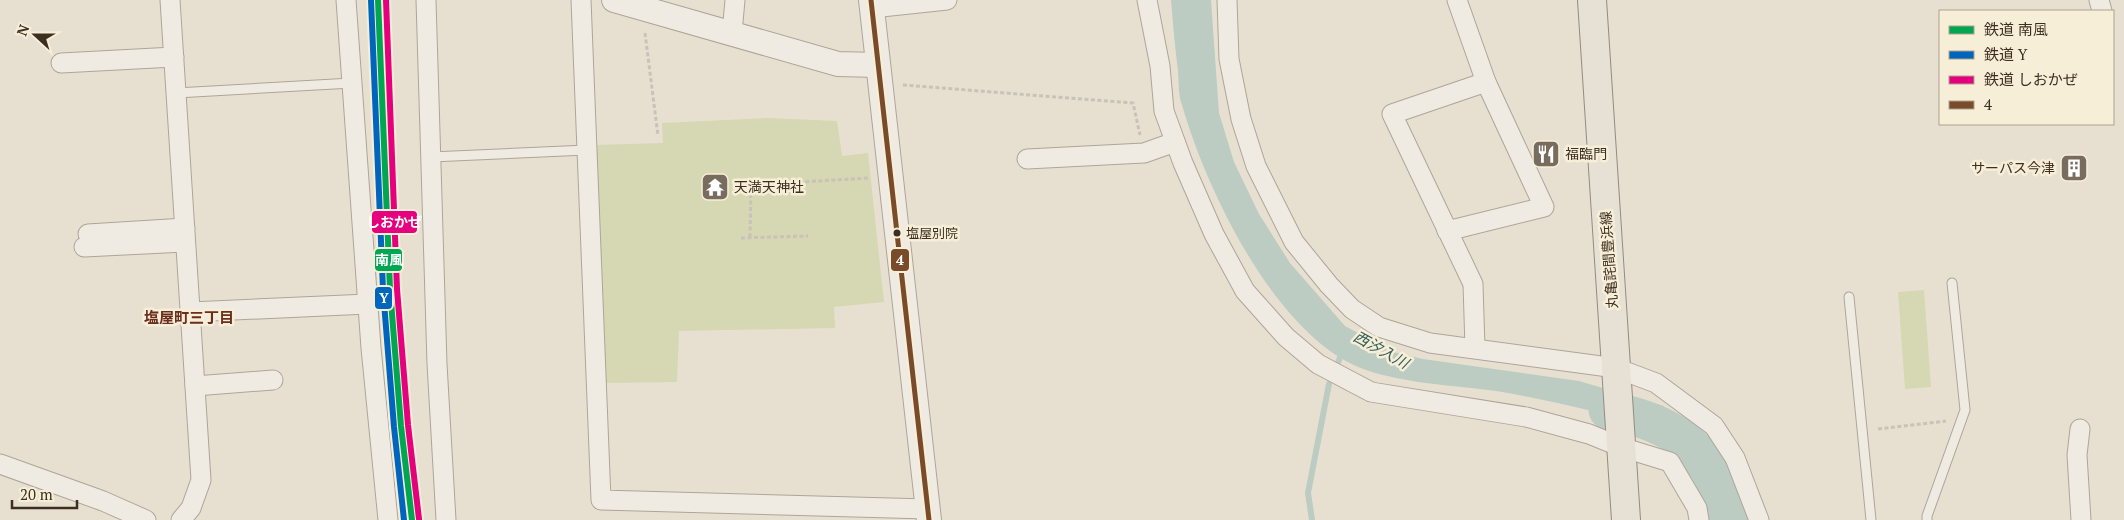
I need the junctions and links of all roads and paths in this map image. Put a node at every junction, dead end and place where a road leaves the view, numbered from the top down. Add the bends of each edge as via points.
1 (170, 0) edge
2 (346, 0) edge
3 (426, 0) edge
4 (581, 0) edge
5 (614, 0) edge
6 (735, 0) edge
7 (947, 0) edge
8 (1147, 0) edge
9 (1227, 0) edge
10 (1457, 0) edge
11 (1592, 0) edge
12 (872, 4) edge
13 (642, 8) junction
14 (732, 33) junction
15 (174, 56) junction
16 (61, 63) dead end
17 (879, 74) junction
18 (1486, 82) junction
19 (352, 83) junction
20 (176, 93) junction
21 (658, 136) dead end
22 (1175, 142) junction
23 (587, 150) junction
24 (1144, 153) junction
25 (431, 156) junction
26 (1027, 159) dead end
27 (892, 177) junction
28 (1447, 230) junction
29 (185, 235) junction
30 (808, 236) dead end
31 (750, 237) junction
32 (741, 238) dead end
33 (84, 240) dead end
34 (1952, 283) dead end
35 (1849, 297) dead end
36 (368, 304) junction
37 (190, 312) junction
38 (1475, 348) junction
39 (1616, 368) junction
40 (273, 380) dead end
41 (195, 386) junction
42 (1962, 419) junction
43 (2080, 429) dead end
44 (1862, 430) junction
45 (1620, 440) junction
46 (0, 464) edge
47 (118, 514) edge
48 (929, 515) edge
49 (146, 520) edge
50 (184, 520) edge
51 (388, 520) edge
52 (446, 520) edge
53 (1626, 520) edge
54 (1699, 520) edge
55 (1759, 520) edge
56 (1871, 520) edge
57 (1927, 520) edge
58 (2081, 520) edge

1 - 15 street
2 - 19 street
3 - 25 street
4 - 23 street
5 - 13 street
6 - 14 street
7 - 12 street
8 - 22 street via 1160,66 1164,111
9 - 38 street via 1229,59 1241,119 1256,166 1294,242 1352,309 1379,327 1430,343
10 - 18 street
11 - 39 main road, 丸亀詫間豊浜線
12 - 17 street
13 - 14 street
13 - 21 path
14 - 17 street
15 - 16 street
15 - 20 street
17 - 24 path via 1133,103
17 - 27 street
18 - 28 street via 1392,114
18 - 28 street via 1544,207
19 - 20 lane
19 - 36 street
20 - 29 street
22 - 24 street
22 - 45 street via 1214,234 1245,291 1286,338 1318,364 1371,392 1526,418
23 - 25 lane
23 - 48 street via 602,500
24 - 26 street
25 - 52 street via 437,364
27 - 31 path via 749,185
27 - 48 street
28 - 38 street via 1472,284
29 - 33 street
29 - 37 street
30 - 31 path
31 - 32 path
34 - 42 lane via 1965,410
35 - 44 lane
36 - 37 street
36 - 51 street
37 - 41 street
38 - 39 street
39 - 45 main road, 丸亀詫間豊浜線
39 - 55 street via 1656,383 1714,426 1735,458
40 - 41 street
41 - 50 street via 201,480
42 - 44 path
42 - 57 lane
43 - 58 street via 2077,455
44 - 56 lane
45 - 53 main road, 丸亀詫間豊浜線
45 - 54 street via 1670,462 1697,508
46 - 47 street
47 - 49 street

